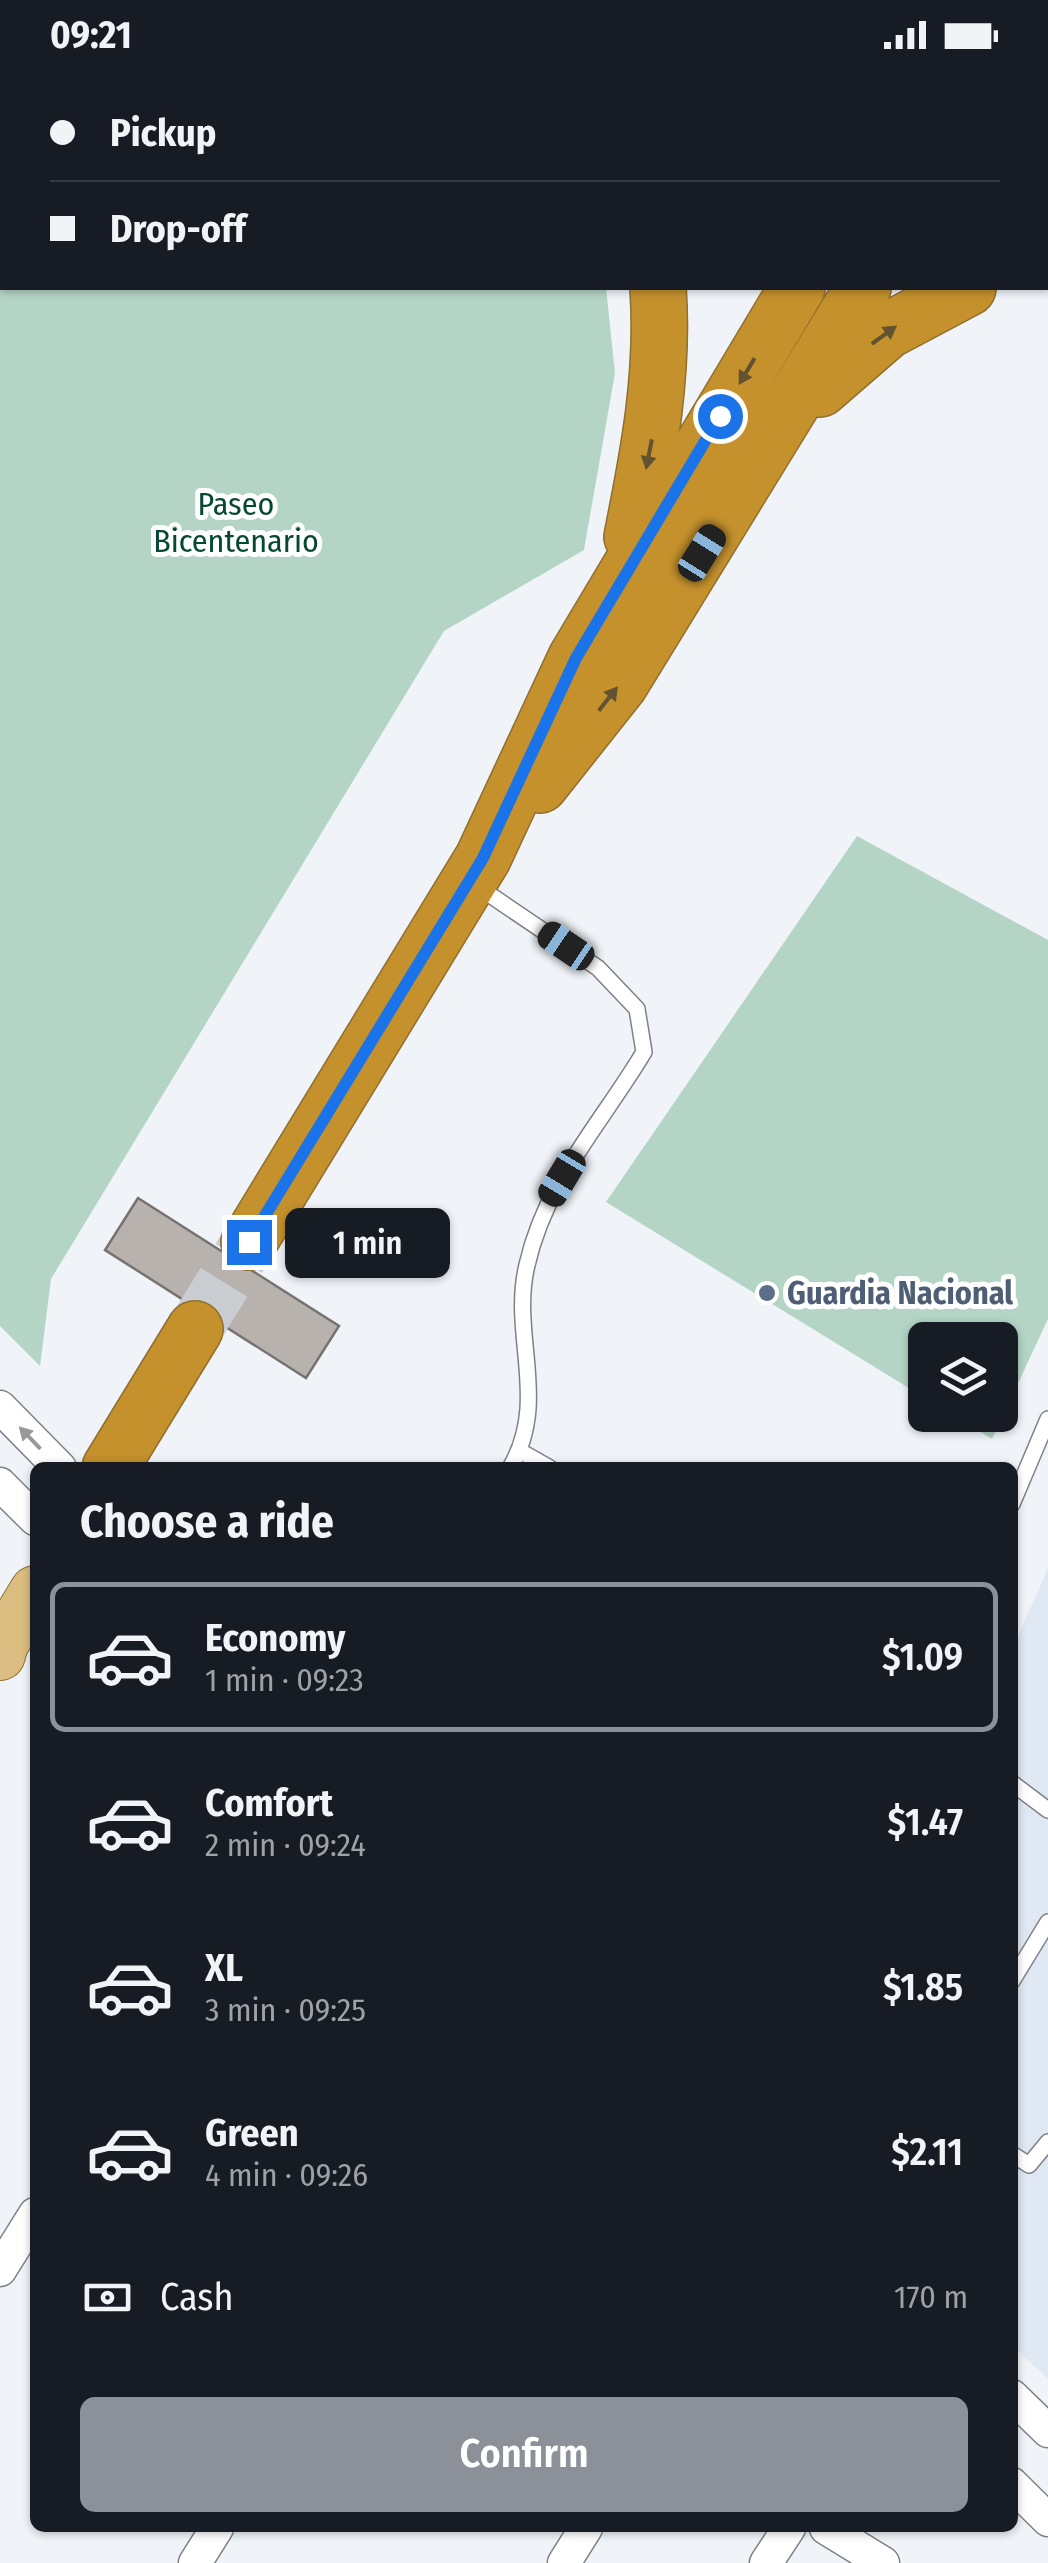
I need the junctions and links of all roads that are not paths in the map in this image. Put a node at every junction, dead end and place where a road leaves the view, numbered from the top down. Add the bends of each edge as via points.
1 (658, 290) edge
2 (796, 290) edge
3 (863, 290) edge
4 (964, 290) edge
5 (783, 421) junction
6 (624, 577) junction
7 (476, 870) junction
8 (249, 1242) tunnel mouth
9 (195, 1329) tunnel mouth
10 (0, 1407) edge
11 (1048, 1418) edge
12 (520, 1451) junction
13 (54, 1462) edge
14 (114, 1462) edge
15 (514, 1462) edge
16 (539, 1462) edge
17 (0, 1484) edge
18 (1018, 1490) edge
19 (30, 1514) edge
20 (30, 1599) edge
21 (1, 1648) edge
22 (1018, 1788) edge
23 (1048, 1810) edge
24 (1048, 1922) edge
25 (1018, 1971) edge
26 (1048, 2142) edge
27 (1018, 2158) edge
28 (30, 2222) edge
29 (0, 2270) edge
30 (1018, 2402) edge
31 (1048, 2431) edge
32 (1018, 2490) edge
33 (1048, 2520) edge
34 (215, 2532) edge
35 (583, 2532) edge
36 (786, 2532) edge
37 (838, 2545) edge
38 (196, 2563) edge
39 (564, 2563) edge
40 (766, 2563) edge
41 (882, 2563) edge

1 -> 6 highway via 662,335 654,426
2 -> 6 highway
3 - 5 highway
5 -> 4 highway via 887,331
7 -> 5 highway via 620,684
6 - 7 highway via 576,658
7 - 8 highway
7 - 12 lane via 598,968 637,1009 644,1052 544,1207 526,1268 521,1318 531,1389
9 - 14 highway
13 -> 10 street
11 - 18 lane
12 - 15 lane
12 - 16 lane
17 - 19 street
20 - 21 main road
22 - 23 lane
24 - 25 lane
26 - 27 lane via 1030,2165
28 - 29 street
30 - 31 street
32 - 33 street
34 - 38 street
35 - 39 street
36 - 40 street
37 - 41 street

